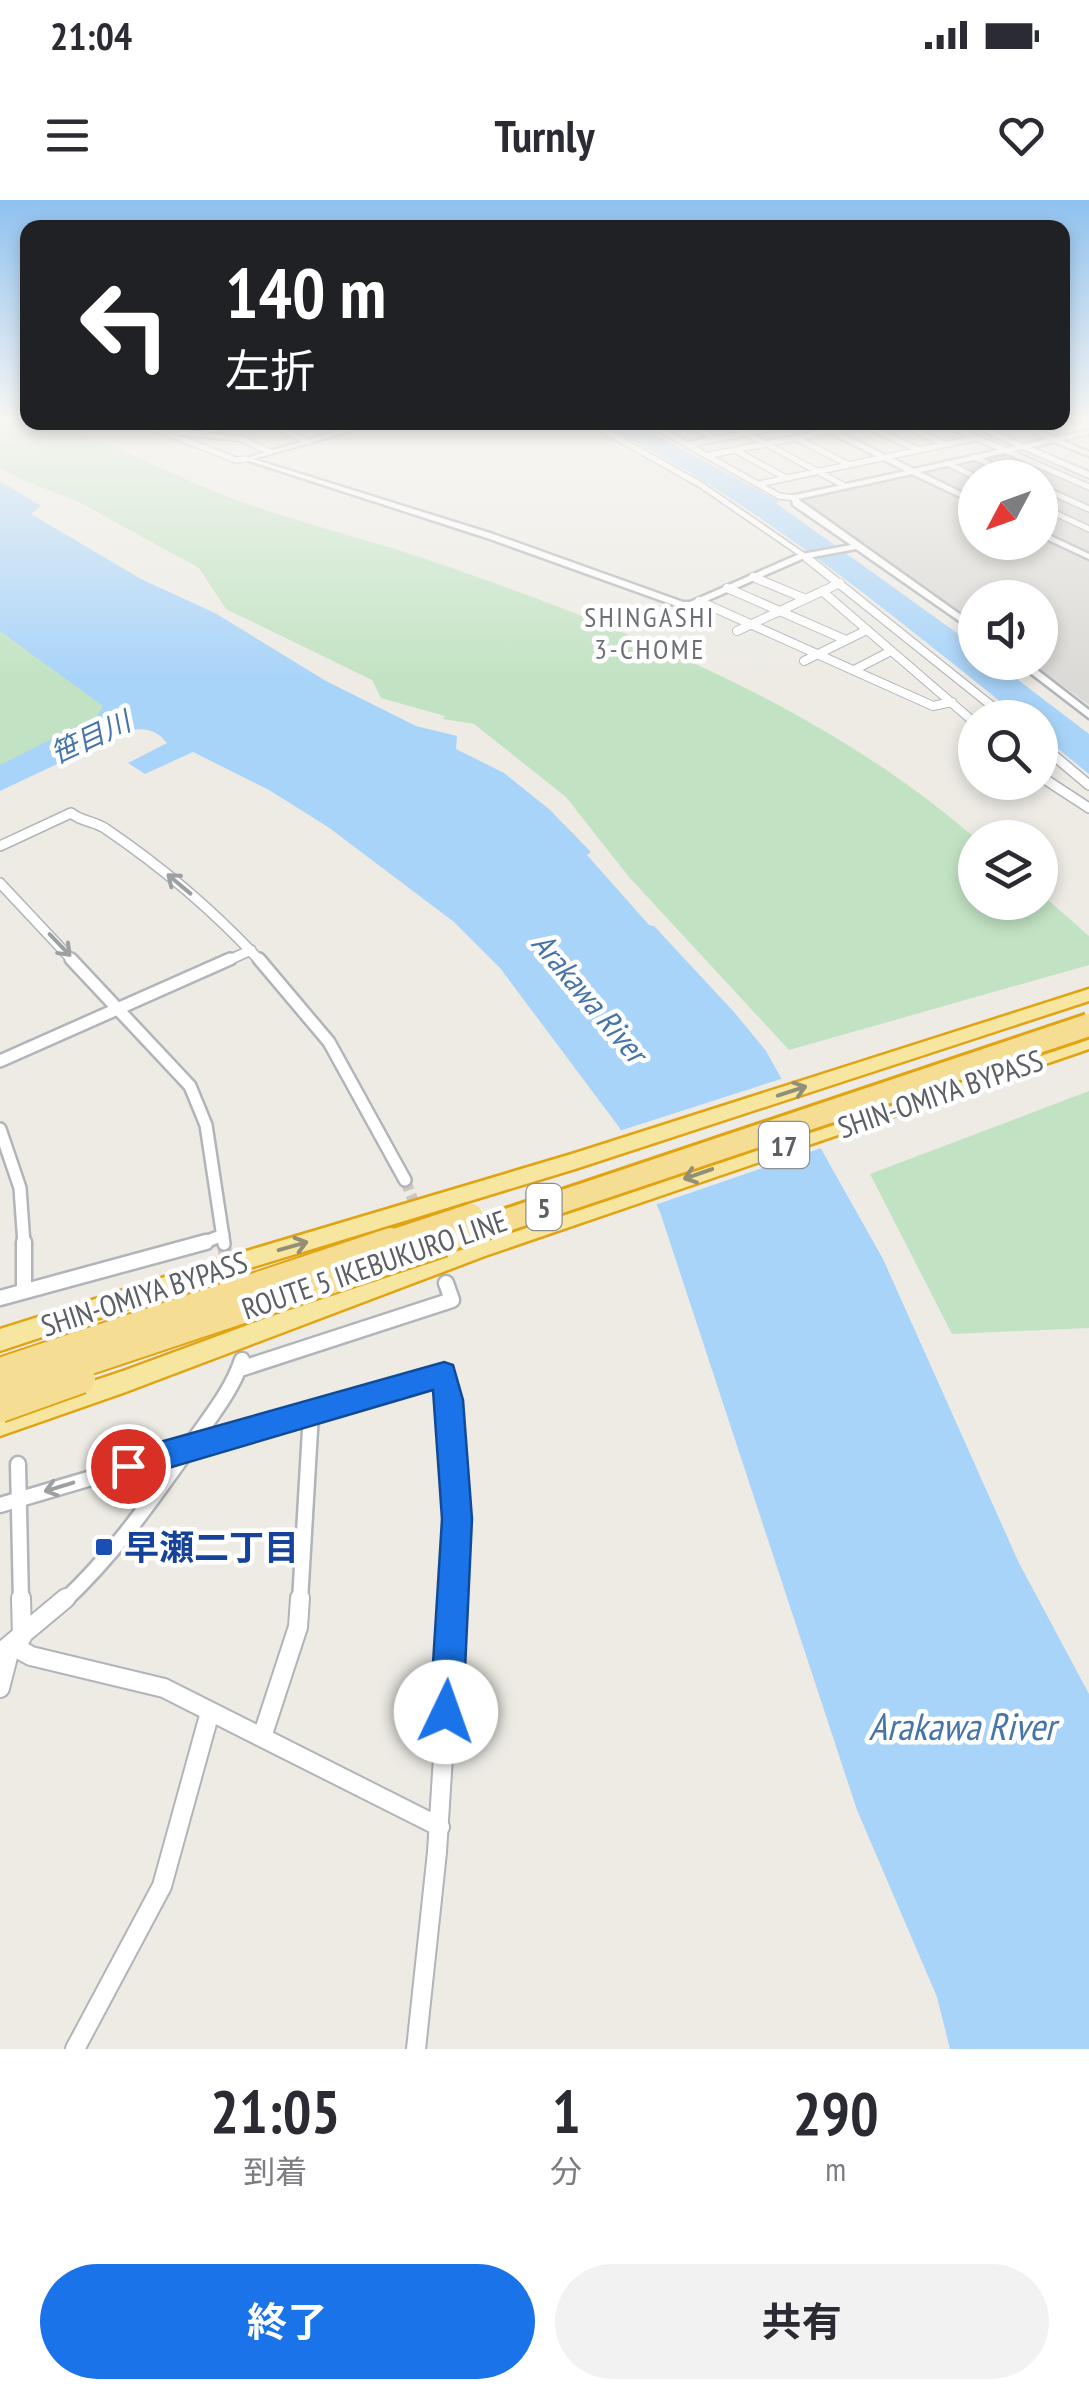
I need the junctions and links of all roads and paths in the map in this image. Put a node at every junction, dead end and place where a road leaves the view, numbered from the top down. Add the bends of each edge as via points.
1 (389, 504) edge
2 (729, 504) edge
3 (801, 504) edge
4 (1078, 504) edge
5 (1089, 509) edge
6 (814, 515) junction
7 (1058, 515) edge
8 (1089, 530) edge
9 (1058, 542) edge
10 (852, 547) junction
11 (804, 556) junction
12 (1089, 557) edge
13 (753, 577) junction
14 (840, 584) junction
15 (916, 586) junction
16 (727, 588) junction
17 (822, 592) junction
18 (806, 599) junction
19 (699, 601) junction
20 (780, 611) junction
21 (958, 617) edge
22 (884, 618) junction
23 (859, 623) junction
24 (752, 624) junction
25 (867, 630) junction
26 (738, 631) dead end
27 (846, 640) junction
28 (891, 650) junction
29 (818, 654) junction
30 (804, 661) dead end
31 (854, 670) junction
32 (958, 677) edge
33 (958, 678) edge
34 (961, 680) edge
35 (1043, 680) edge
36 (928, 682) junction
37 (986, 700) edge
38 (952, 702) junction
39 (958, 707) edge
40 (1089, 715) edge
41 (1058, 759) edge
42 (1089, 785) edge
43 (1058, 788) edge
44 (1089, 808) edge
45 (0, 846) edge
46 (0, 882) edge
47 (251, 950) junction
48 (1089, 994) edge
49 (118, 1008) junction
50 (1089, 1011) edge
51 (1089, 1025) edge
52 (1089, 1042) edge
53 (0, 1061) edge
54 (0, 1130) edge
55 (406, 1180) tunnel mouth
56 (417, 1242) junction
57 (446, 1284) dead end
58 (24, 1292) junction
59 (0, 1298) edge
60 (0, 1340) edge
61 (0, 1360) edge
62 (0, 1372) edge
63 (0, 1390) edge
64 (0, 1408) edge
65 (311, 1413) junction
66 (0, 1424) edge
67 (185, 1451) junction
68 (18, 1464) dead end
69 (18, 1500) junction
70 (0, 1505) edge
71 (11, 1645) edge
72 (0, 1688) edge
73 (210, 1712) junction
74 (262, 1737) junction
75 (440, 1827) junction
76 (75, 2049) edge
77 (416, 2049) edge

1 - 19 street via 680,604
2 - 11 street
3 - 6 street
4 - 5 street
6 - 10 street
6 - 15 street
7 - 8 street
9 - 12 street
10 - 11 street
10 - 15 street
11 - 13 street
11 - 14 street
13 - 16 street
13 - 18 street
14 - 17 street
14 - 22 street
15 - 21 street
16 - 19 street
16 - 20 street
17 - 18 street
17 - 23 street
18 - 20 street
19 - 24 street
20 - 24 street
20 - 27 street
22 - 23 street
22 - 32 street
23 - 25 street
24 - 26 street
24 - 29 street
25 - 27 street
25 - 28 street
27 - 29 street
28 - 31 street
28 - 36 street
29 - 30 street
29 - 31 street
31 - 38 street via 934,706
33 - 36 street
34 - 37 street
35 - 40 street
36 - 38 street
38 - 39 street
41 - 42 street
43 - 44 street
47 -> 45 street via 159,867 72,813
46 -> 49 street
47 - 49 street
47 - 55 street via 329,1042
60 -> 48 highway, SHIN-OMIYA BYPASS / 17
49 - 53 street
49 - 58 street via 197,1098 224,1240
50 - 56 highway, ROUTE 5 IKEBUKURO LINE / 5, bridge
51 - 56 highway, ROUTE 5 IKEBUKURO LINE / 5, bridge
52 -> 66 highway, SHIN-OMIYA BYPASS / 17 via 479,1249
54 - 58 street via 22,1190
56 - 61 highway, bridge via 176,1297
56 - 62 highway, ROUTE 5 IKEBUKURO LINE / 5, bridge
56 - 63 highway, ROUTE 5 IKEBUKURO LINE / 5, bridge
56 - 64 highway, bridge via 189,1340
57 - 67 street via 452,1300 241,1365
58 - 59 street
65 - 67 street
65 - 74 street via 298,1626
65 - 75 street via 444,1374 457,1519
67 -> 69 street
67 - 71 street via 105,1559
68 - 69 street
69 - 70 street
69 - 71 street
71 - 72 street
71 - 73 street via 31,1656 164,1688
73 - 74 street
73 - 76 street via 162,1886
74 - 75 street
75 - 77 street

